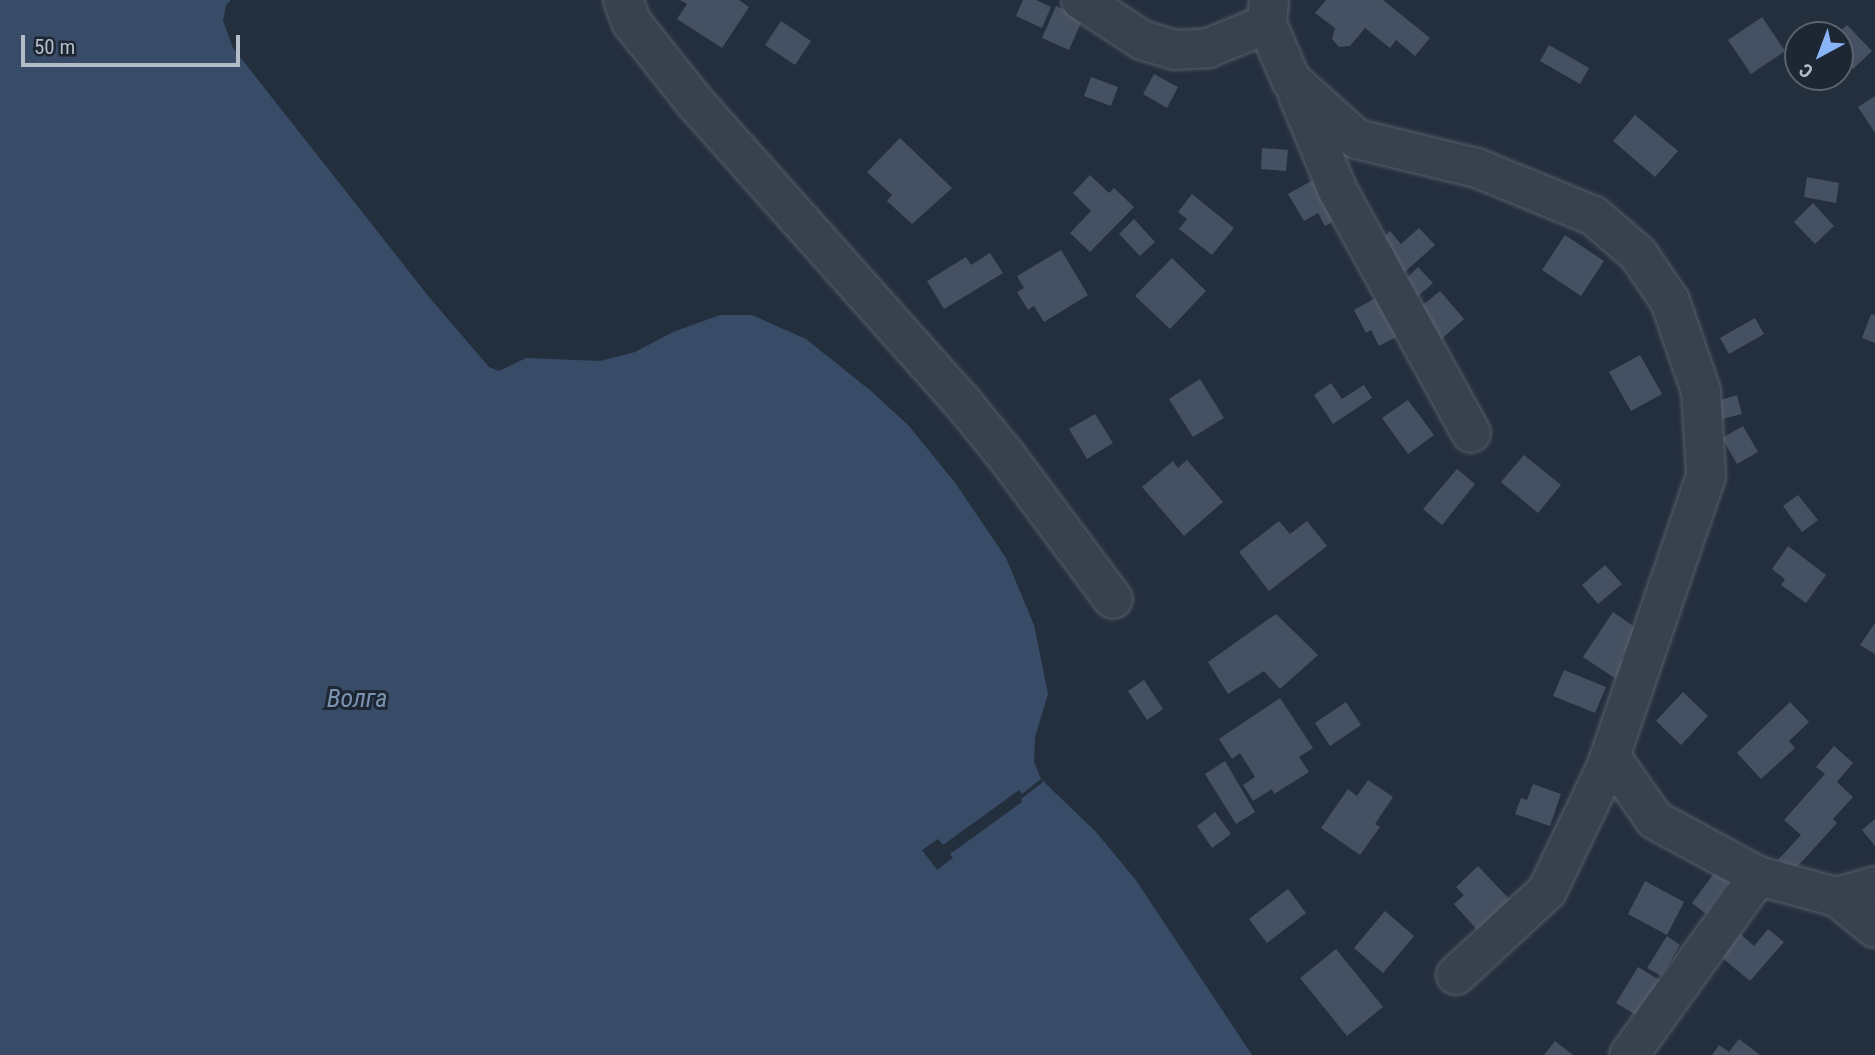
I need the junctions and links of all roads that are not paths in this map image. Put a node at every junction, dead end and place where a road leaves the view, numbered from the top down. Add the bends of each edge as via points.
1 (623, 0) edge
2 (1081, 0) edge
3 (1268, 12) edge
4 (1291, 80) junction
5 (1471, 433) dead end
6 (1113, 599) dead end
7 (1610, 757) junction
8 (1758, 876) junction
9 (1875, 886) edge
10 (1837, 897) junction
11 (1875, 928) edge
12 (1456, 975) dead end
13 (1629, 1055) edge

1 - 6 street via 632,23 693,100 963,403
2 - 3 street via 1142,40 1175,50 1208,48
3 - 4 street
4 - 5 street via 1338,191
4 - 7 street via 1357,139 1477,168 1594,216 1638,254 1670,301 1701,391 1706,476
7 - 8 street via 1655,820
7 - 12 street via 1547,891
8 - 10 street
8 - 13 street
9 - 10 street
10 - 11 street

